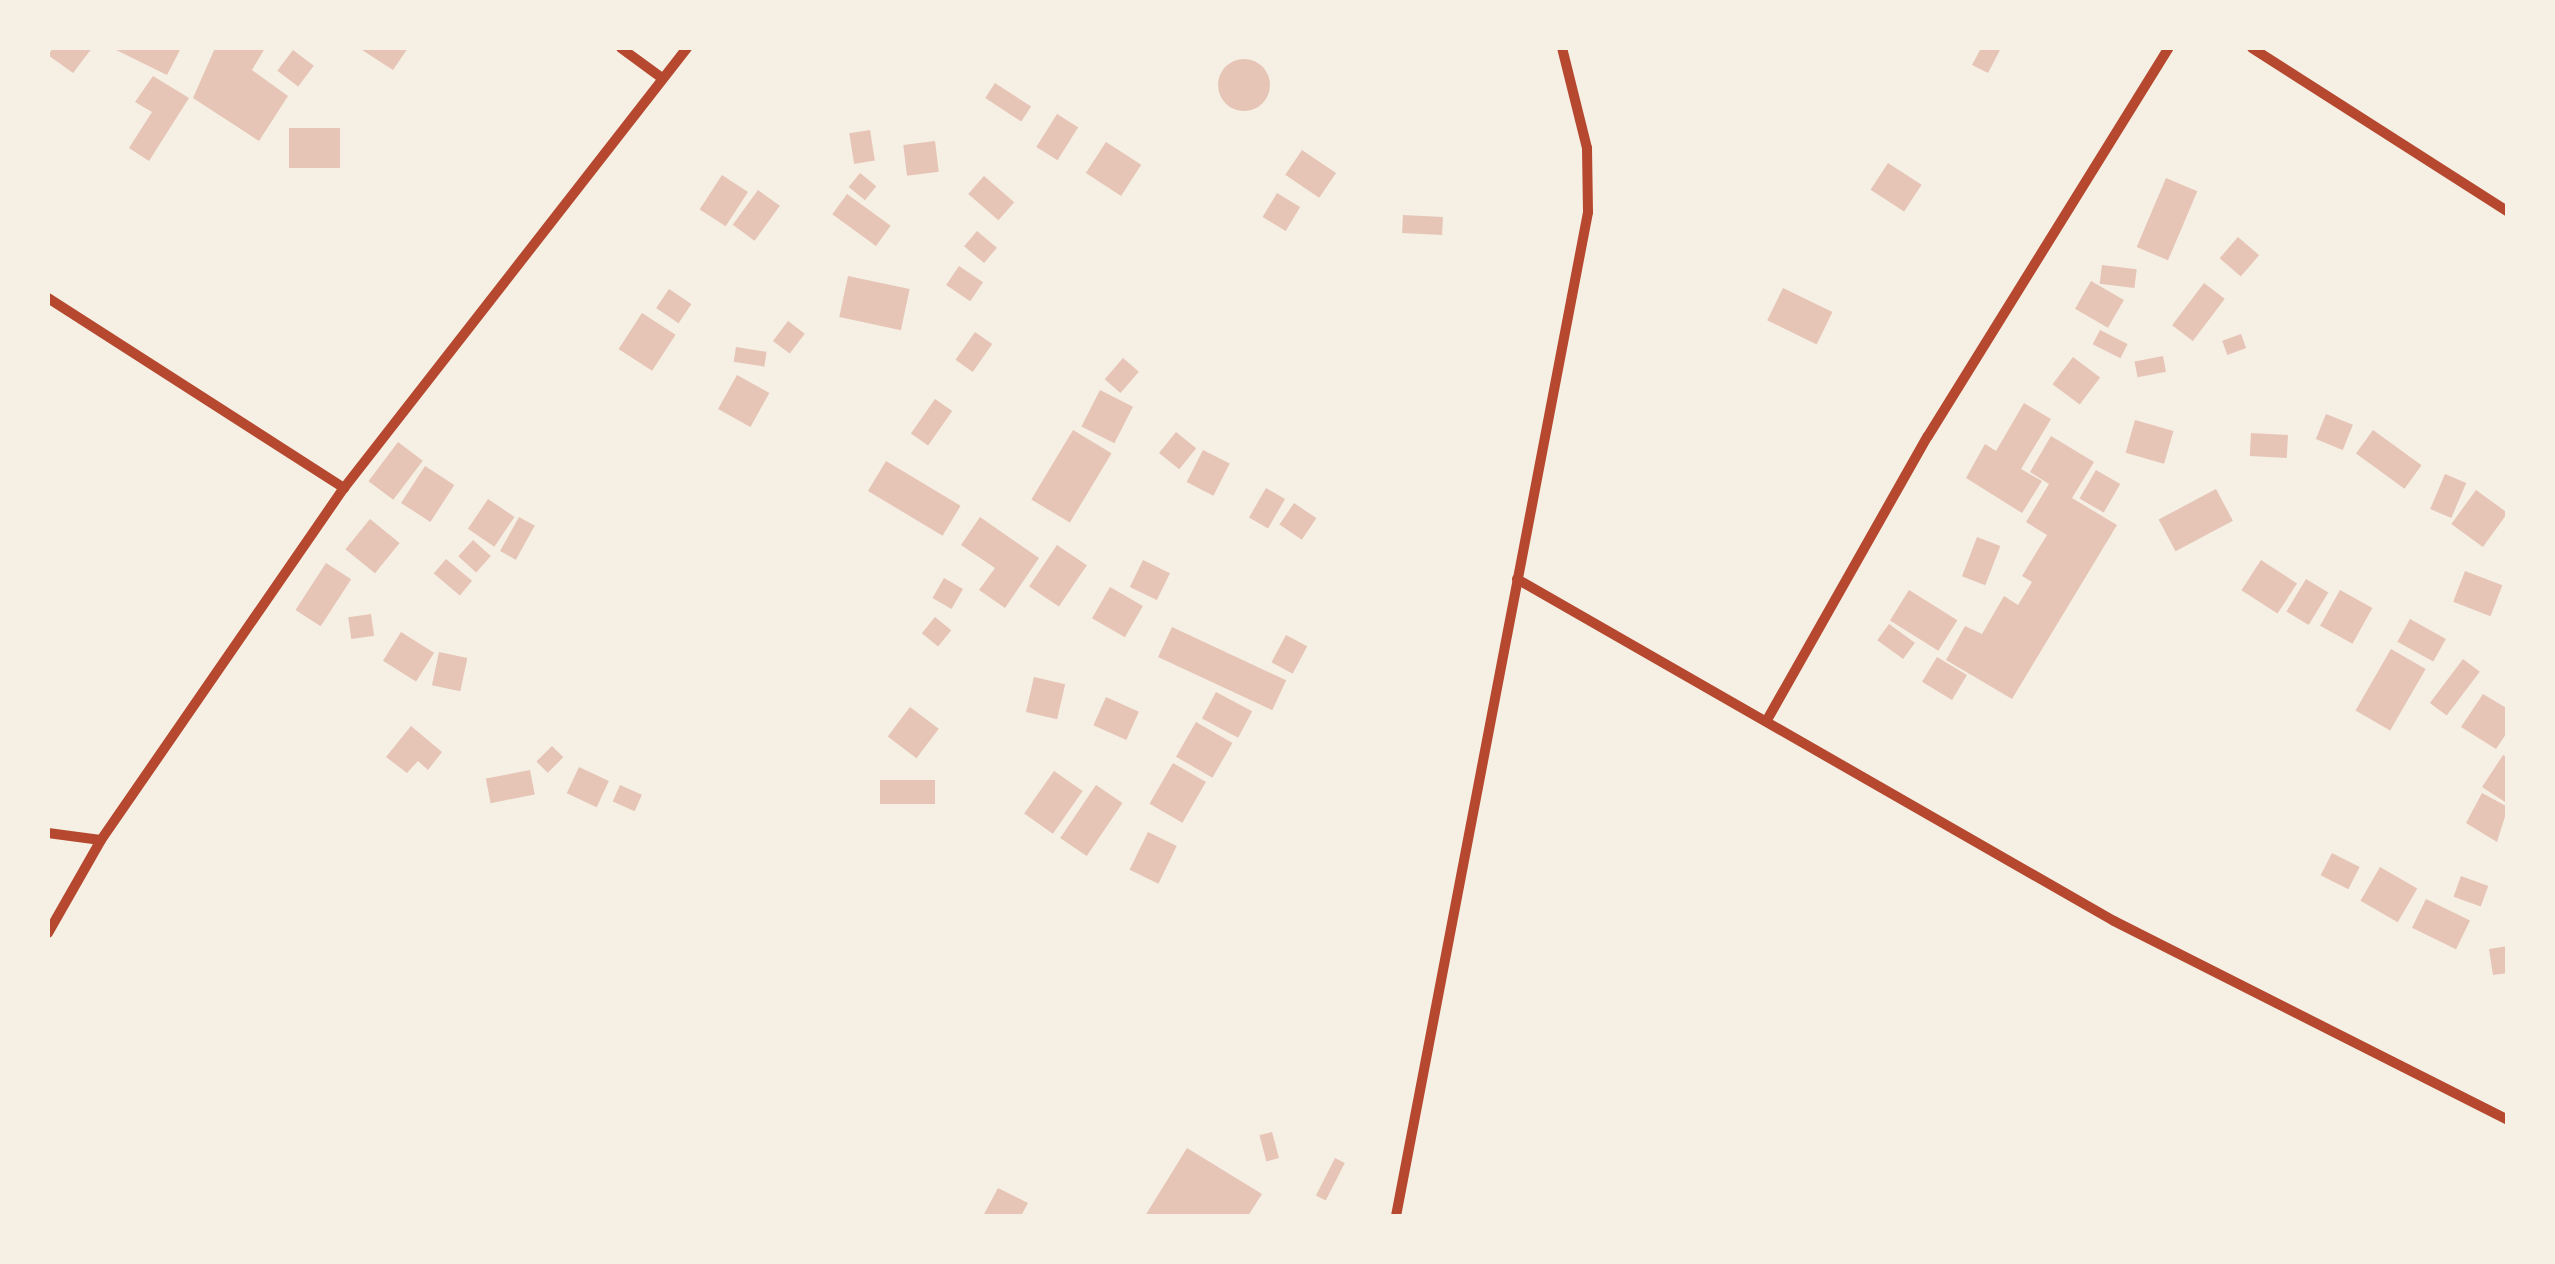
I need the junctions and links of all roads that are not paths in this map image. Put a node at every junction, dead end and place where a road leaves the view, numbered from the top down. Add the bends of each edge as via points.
1 (621, 48) edge
2 (687, 48) edge
3 (1562, 48) edge
4 (2169, 48) edge
5 (2252, 48) edge
6 (662, 78) junction
7 (2508, 212) edge
8 (48, 298) edge
9 (344, 488) junction
10 (1517, 580) junction
11 (1767, 720) junction
12 (48, 833) edge
13 (101, 840) junction
14 (48, 933) edge
15 (2508, 1120) edge
16 (1396, 1216) edge

1 - 6 street
2 - 6 street
3 - 10 street via 1587,148 1588,212
4 - 11 street via 1928,436
5 - 7 street
6 - 9 street
8 - 9 street
9 - 13 street
10 - 11 street
10 - 16 street
11 - 15 street via 2114,921
12 - 13 street
13 - 14 street

